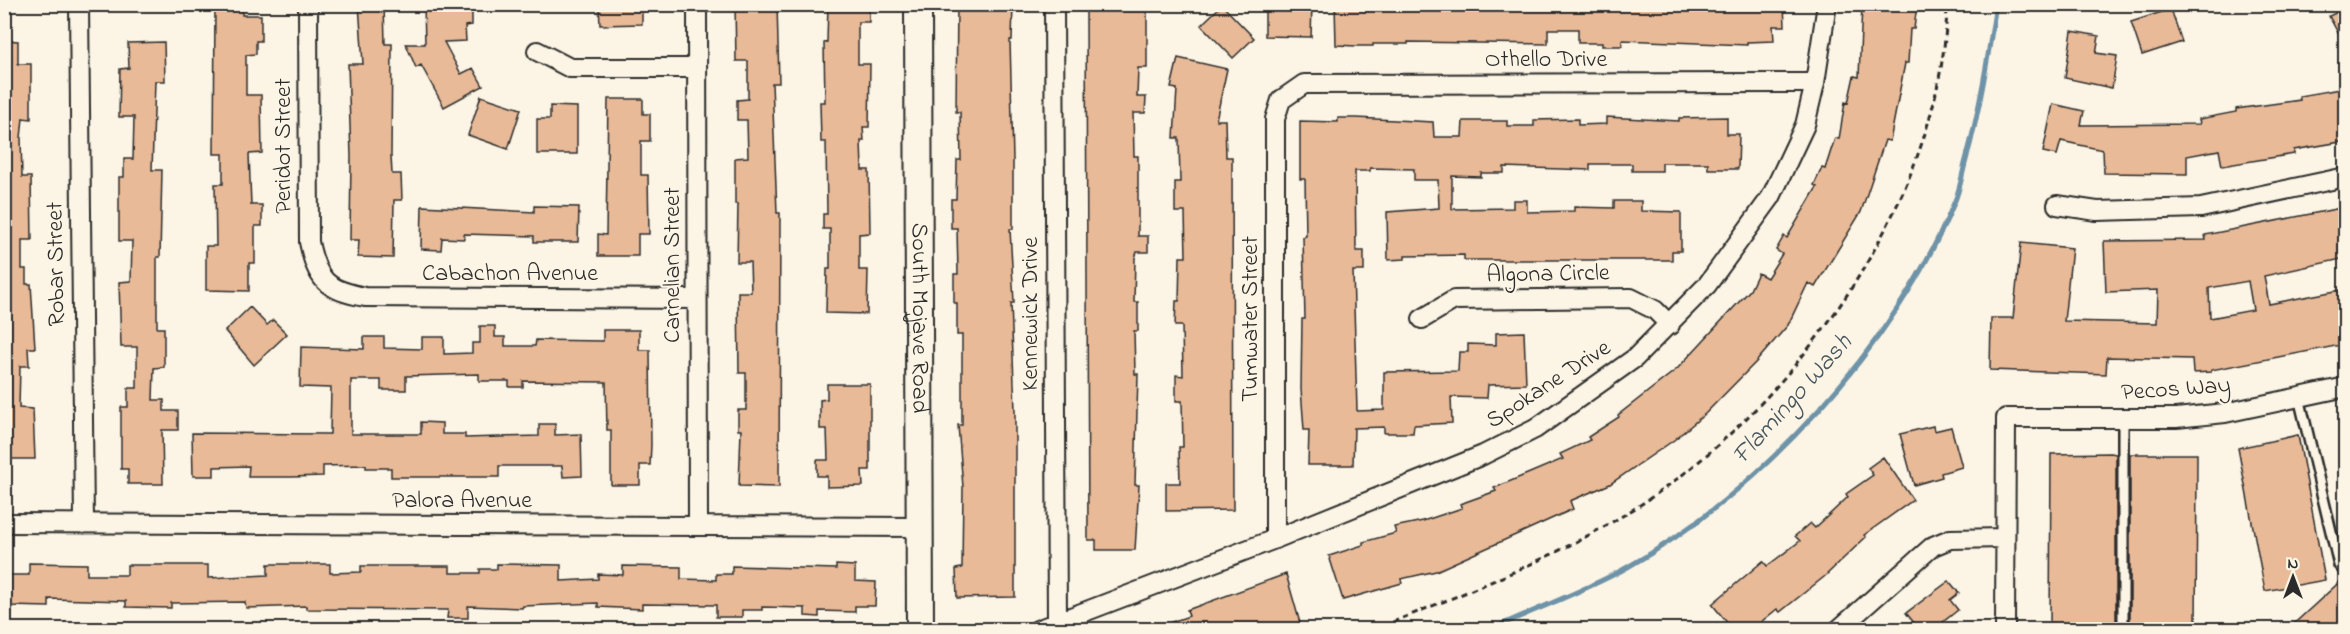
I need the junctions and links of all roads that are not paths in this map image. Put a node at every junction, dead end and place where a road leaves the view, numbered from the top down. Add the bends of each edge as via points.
1 (79, 4) edge
2 (308, 4) edge
3 (697, 4) edge
4 (918, 4) edge
5 (1054, 4) edge
6 (1827, 4) edge
7 (537, 51) dead end
8 (697, 68) junction
9 (1815, 83) junction
10 (1281, 100) joint
11 (2346, 177) edge
12 (2057, 205) dead end
13 (325, 284) joint
14 (698, 299) junction
15 (1422, 319) dead end
16 (1670, 325) junction
17 (2346, 387) edge
18 (2299, 397) junction
19 (2123, 418) junction
20 (4, 524) edge
21 (84, 524) junction
22 (698, 526) junction
23 (920, 527) junction
24 (2005, 538) junction
25 (1275, 539) junction
26 (2346, 572) edge
27 (1057, 623) junction
28 (920, 630) edge
29 (1037, 630) edge
30 (1838, 630) edge
31 (2005, 630) edge
32 (2123, 630) edge

1 - 21 street, Robar Street
2 - 13 street, Peridot Street via 309,242 314,266
3 - 8 street, Carnelian Street
4 - 23 street, South Mojave Road
5 - 27 street, Kennewick Drive
6 - 9 street, Spokane Drive
7 - 8 street via 570,68
8 - 14 street, Carnelian Street
9 - 10 street, Othello Drive via 1304,84
9 - 16 street, Spokane Drive via 1805,125 1771,197 1707,285
10 - 25 street, Tumwater Street via 1275,119
11 - 12 street via 2201,208 2097,211
13 - 14 street, Cabachon Avenue via 342,293 365,297
14 - 22 street, Carnelian Street
15 - 16 street, Algona Circle via 1454,300 1631,298 1655,310
16 - 25 street, Spokane Drive via 1635,358 1535,429 1483,455
17 - 18 street, Pecos Way
18 - 19 street, Pecos Way via 2225,413
18 - 26 lane via 2339,565
19 - 24 street, Pecos Way via 2007,418
19 - 32 lane
20 - 21 street, Palora Avenue
21 - 22 street, Palora Avenue
22 - 23 street, Palora Avenue
23 - 28 street, South Mojave Road
24 - 30 street via 1950,539 1933,546
24 - 31 street
25 - 27 street, Spokane Drive
27 - 29 street, Spokane Drive

